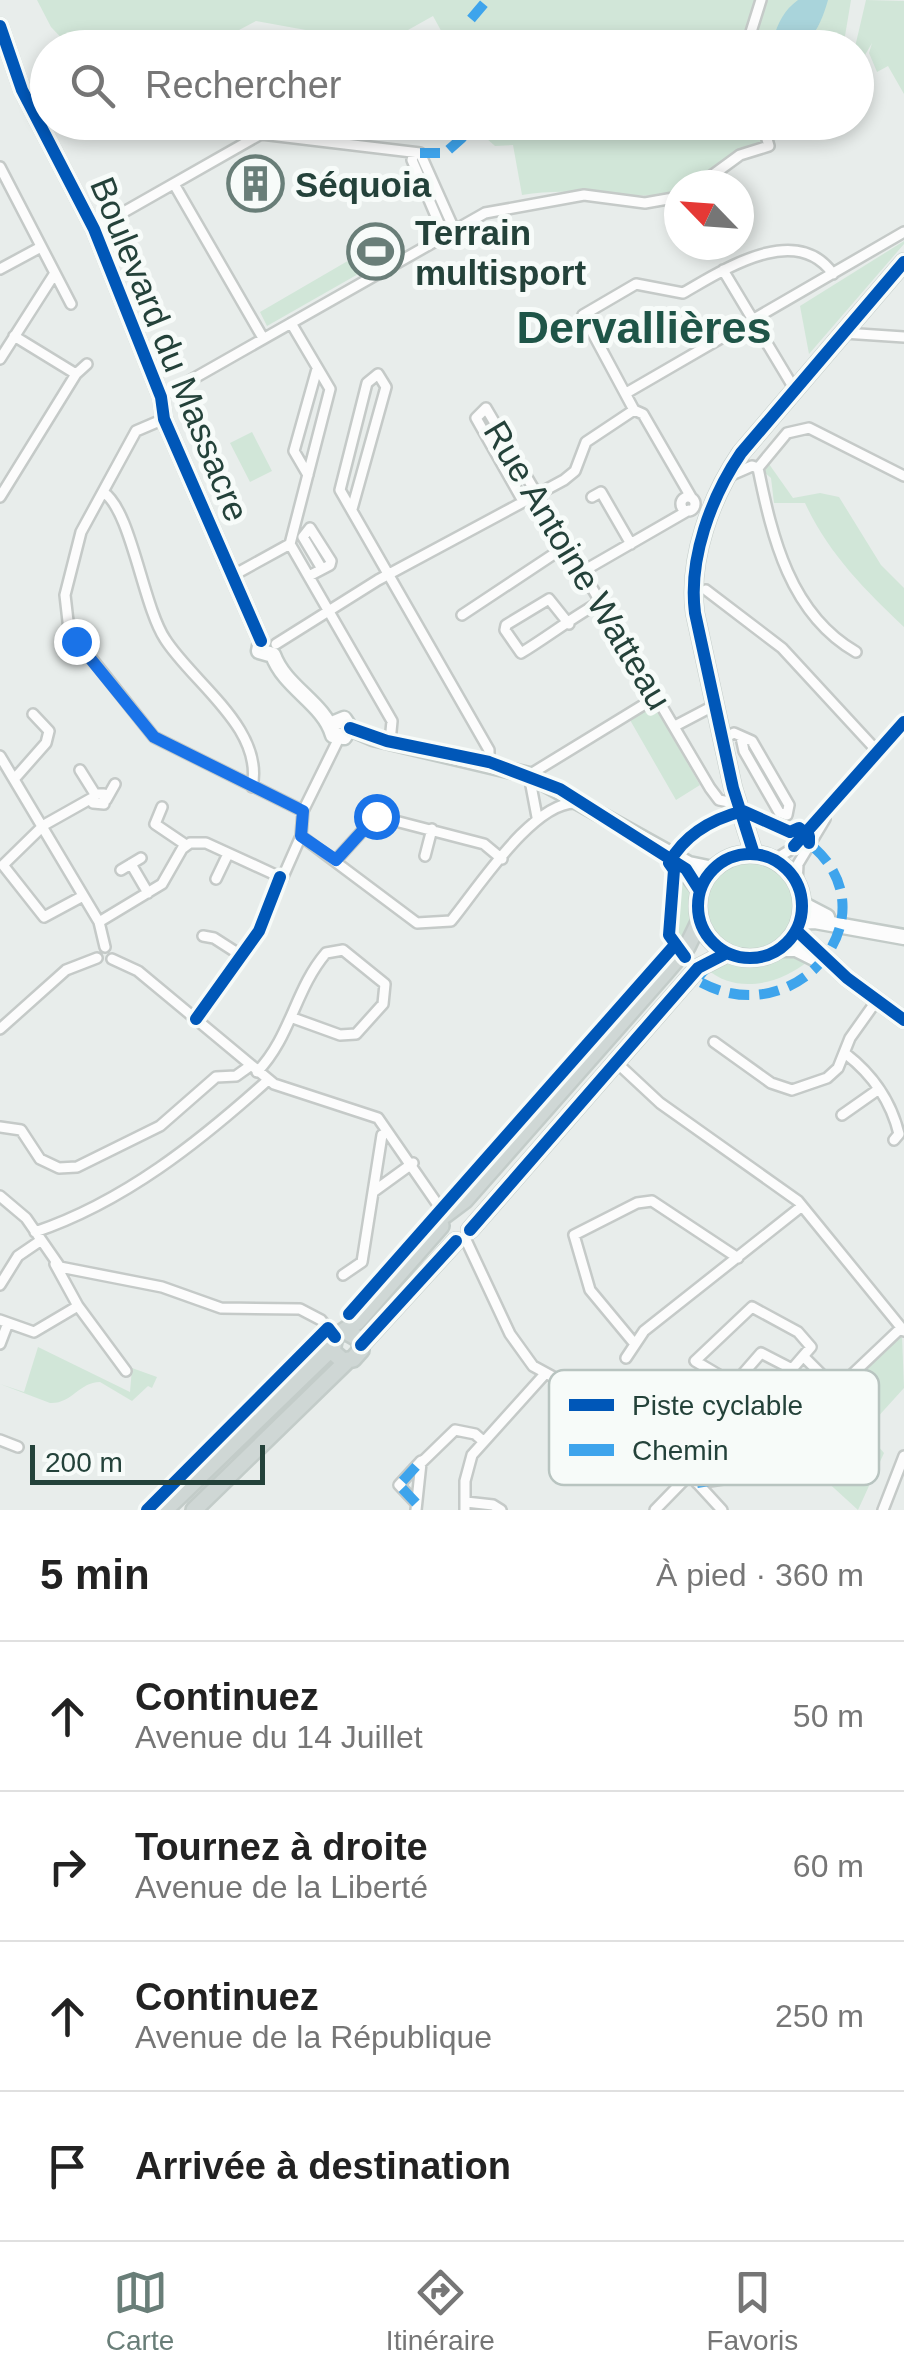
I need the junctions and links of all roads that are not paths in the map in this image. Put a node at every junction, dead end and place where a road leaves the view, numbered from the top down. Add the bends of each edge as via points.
1 (761, 0) edge
2 (752, 30) edge
3 (1, 35) edge
4 (30, 105) edge
5 (48, 140) edge
6 (252, 140) edge
7 (314, 140) edge
8 (767, 140) edge
9 (414, 154) junction
10 (0, 168) edge
11 (719, 170) edge
12 (174, 184) junction
13 (664, 200) edge
14 (94, 229) junction
15 (454, 229) junction
16 (904, 232) edge
17 (444, 235) junction
18 (41, 247) junction
19 (904, 262) edge
20 (0, 270) edge
21 (723, 270) junction
22 (54, 273) junction
23 (833, 274) junction
24 (71, 304) dead end
25 (753, 320) junction
26 (291, 322) junction
27 (844, 333) junction
28 (14, 336) junction
29 (904, 337) edge
30 (263, 338) junction
31 (0, 359) edge
32 (87, 364) dead end
33 (317, 369) junction
34 (76, 374) junction
35 (795, 390) junction
36 (628, 392) junction
37 (161, 397) junction
38 (634, 410) junction
39 (164, 419) junction
40 (748, 445) junction
41 (755, 467) junction
42 (308, 476) junction
43 (904, 476) edge
44 (724, 483) junction
45 (103, 492) junction
46 (540, 493) junction
47 (0, 497) edge
48 (592, 497) dead end
49 (523, 501) junction
50 (698, 507) junction
51 (352, 509) junction
52 (290, 544) junction
53 (569, 544) junction
54 (631, 544) junction
55 (322, 569) dead end
56 (585, 570) junction
57 (389, 575) junction
58 (232, 576) junction
59 (309, 576) junction
60 (701, 594) junction
61 (602, 601) junction
62 (330, 611) junction
63 (462, 615) dead end
64 (568, 624) junction
65 (274, 649) junction
66 (856, 652) dead end
67 (658, 696) junction
68 (716, 705) junction
69 (34, 714) dead end
70 (904, 722) edge
71 (675, 726) junction
72 (340, 730) junction
73 (741, 737) junction
74 (722, 739) junction
75 (390, 742) junction
76 (878, 752) junction
77 (0, 756) edge
78 (489, 762) junction
79 (3, 769) edge
80 (80, 770) dead end
81 (528, 775) junction
82 (16, 778) junction
83 (115, 784) dead end
84 (252, 787) junction
85 (93, 796) junction
86 (733, 796) junction
87 (840, 796) junction
88 (586, 804) junction
89 (162, 807) dead end
90 (303, 811) junction
91 (537, 817) junction
92 (44, 825) junction
93 (432, 830) junction
94 (301, 836) junction
95 (642, 838) junction
96 (186, 845) junction
97 (228, 854) junction
98 (754, 854) junction
99 (425, 856) dead end
100 (735, 856) junction
101 (502, 859) junction
102 (336, 860) junction
103 (774, 860) junction
104 (121, 870) dead end
105 (713, 870) junction
106 (280, 877) junction
107 (216, 879) dead end
108 (797, 884) junction
109 (700, 891) junction
110 (148, 894) junction
111 (84, 896) junction
112 (802, 904) junction
113 (700, 920) junction
114 (98, 922) junction
115 (797, 926) junction
116 (866, 928) junction
117 (202, 936) dead end
118 (904, 936) edge
119 (104, 947) junction
120 (779, 949) junction
121 (728, 953) junction
122 (242, 956) junction
123 (97, 958) junction
124 (112, 958) junction
125 (847, 978) junction
126 (877, 1000) junction
127 (293, 1018) junction
128 (196, 1019) junction
129 (904, 1020) edge
130 (0, 1029) edge
131 (714, 1042) dead end
132 (846, 1054) junction
133 (614, 1060) junction
134 (254, 1069) junction
135 (268, 1080) junction
136 (879, 1089) junction
137 (842, 1115) dead end
138 (0, 1127) edge
139 (382, 1135) dead end
140 (894, 1140) dead end
141 (413, 1163) junction
142 (372, 1192) junction
143 (0, 1196) edge
144 (802, 1206) junction
145 (443, 1220) junction
146 (37, 1236) junction
147 (464, 1236) junction
148 (738, 1258) junction
149 (55, 1264) junction
150 (2, 1271) edge
151 (343, 1275) dead end
152 (0, 1285) edge
153 (78, 1306) junction
154 (4, 1321) edge
155 (903, 1330) edge
156 (338, 1339) junction
157 (634, 1343) junction
158 (0, 1344) edge
159 (361, 1345) junction
160 (626, 1358) dead end
161 (806, 1358) junction
162 (346, 1361) junction
163 (709, 1370) edge
164 (746, 1370) edge
165 (818, 1370) edge
166 (858, 1370) edge
167 (126, 1371) dead end
168 (544, 1375) junction
169 (549, 1378) edge
170 (0, 1440) edge
171 (483, 1441) junction
172 (18, 1446) dead end
173 (903, 1459) edge
174 (422, 1460) junction
175 (685, 1485) edge
176 (700, 1485) edge
177 (416, 1506) edge
178 (465, 1506) edge
179 (165, 1510) edge
180 (194, 1510) edge
181 (501, 1510) edge
182 (655, 1510) edge
183 (722, 1510) edge
184 (882, 1510) edge

1 - 2 street
3 - 4 main road, Boulevard du Massacre
5 - 14 main road, Boulevard du Massacre
6 - 12 street
7 - 9 street
8 - 11 street via 769,146 744,152
9 - 15 street via 424,156
9 - 17 street
10 - 18 street
12 - 14 street
12 - 30 street
13 - 15 street via 584,195 494,210
14 - 37 main road, Boulevard du Massacre
15 - 17 street
16 - 23 street
17 - 26 street
18 - 20 street
18 - 22 street
19 - 27 main road
21 - 23 street via 748,258 790,252 822,261
21 - 25 street
21 - 36 street via 684,293 636,284 583,315
22 - 24 street
22 - 28 street
23 - 25 street
25 - 35 street
25 - 36 street
26 - 30 street
26 - 33 street
27 - 29 street
27 - 35 main road
28 - 31 street
28 - 34 street
30 - 37 street
32 - 34 street
33 - 42 street via 330,389
33 - 42 street via 294,452
34 - 47 street
35 - 40 main road
36 - 38 street
37 - 39 main road, Boulevard du Massacre
38 - 46 street via 586,442 572,474
38 - 50 street via 643,414
39 - 45 street via 136,432
39 - 58 main road, Boulevard du Massacre
40 - 41 street
40 - 44 main road
41 - 43 street via 787,433 808,428
41 - 44 street
41 - 66 street via 772,541 798,593
42 - 52 street
44 - 50 main road
45 - 84 street via 116,505 164,638 238,731 253,763
45 - 84 street via 72,560 69,630 147,732
46 - 49 street
46 - 49 street, Rue Antoine Watteau via 486,408 476,418
46 - 53 street, Rue Antoine Watteau
48 - 54 street via 601,492
49 - 57 street
50 - 54 street
50 - 60 main road
51 - 51 street via 386,387 378,374 367,382 340,485
51 - 57 street
52 - 58 street
52 - 59 street
53 - 56 street, Rue Antoine Watteau
53 - 63 street
54 - 56 street
55 - 59 street
56 - 61 street, Rue Antoine Watteau
57 - 62 street
57 - 78 street via 490,750
58 - 65 main road, Boulevard du Massacre via 260,652
59 - 62 street
60 - 68 main road via 698,620
60 - 76 street via 782,648
61 - 64 street
61 - 67 street, Rue Antoine Watteau
62 - 65 street
62 - 75 street via 392,721
64 - 64 street via 549,599 505,630 521,652
65 - 72 main road via 292,683
67 - 71 street, Rue Antoine Watteau
67 - 81 street
68 - 71 street
68 - 74 main road
69 - 82 street via 49,731 46,743
70 - 76 street
71 - 86 street, Rue Antoine Watteau via 714,795
72 - 75 main road
72 - 90 street
73 - 73 street via 779,812 787,815 790,808 752,741
73 - 74 street
74 - 86 main road
75 - 78 main road
76 - 87 street
77 - 79 street
78 - 81 main road
79 - 82 street
80 - 85 street
81 - 88 main road
81 - 91 street
82 - 92 street
83 - 85 street via 98,806
84 - 90 street
85 - 92 street
86 - 98 main road
86 - 100 main road
87 - 103 street
87 - 108 street via 801,858
88 - 91 street via 564,803
88 - 95 main road
89 - 96 street via 155,824
90 - 94 street
91 - 101 street
92 - 111 street
92 - 111 street via 4,862 4,872 44,916
93 - 99 street
93 - 101 street via 484,844
93 - 102 street via 370,818
94 - 102 street
94 - 106 street
95 - 105 main road
95 - 109 main road via 686,869
96 - 97 street via 206,843
96 - 110 street via 166,881
97 - 106 street
97 - 107 street
98 - 100 main road
98 - 103 main road
100 - 105 main road
101 - 102 street via 451,921 417,922
103 - 108 main road
104 - 110 street via 136,861
105 - 109 main road
106 - 122 street
108 - 112 main road
109 - 113 main road
110 - 114 street
111 - 114 street
112 - 115 main road
112 - 116 main road
113 - 121 main road
113 - 145 main road via 666,973
114 - 119 street
115 - 116 main road
115 - 120 main road
115 - 125 main road
116 - 118 main road
117 - 122 street
119 - 123 street
119 - 124 street
120 - 121 main road via 754,958
120 - 125 main road via 801,950
121 - 133 main road via 698,968
122 - 128 street
123 - 124 street
123 - 130 street via 66,970
124 - 128 street
125 - 126 main road
126 - 129 main road
126 - 132 street
127 - 127 street via 331,950 343,950 385,984 384,1004 356,1034
127 - 134 street via 276,1053
128 - 134 street
131 - 132 street via 787,1090 826,1078
132 - 136 street
133 - 144 street via 660,1103
133 - 147 main road
134 - 135 street
134 - 138 street via 216,1077 160,1126 68,1168 40,1159 21,1130
135 - 141 street via 378,1118
135 - 146 street via 186,1153
136 - 137 street
136 - 140 street via 900,1134
139 - 142 street
141 - 142 street
141 - 145 street
142 - 151 street via 362,1262
143 - 146 street
144 - 148 street
144 - 155 street
145 - 147 main road via 445,1236
145 - 147 main road via 464,1213
145 - 156 main road
146 - 149 street
146 - 150 street
147 - 159 main road
147 - 168 street via 516,1343
148 - 157 street
148 - 157 street via 652,1201 637,1202 574,1235 590,1290
149 - 153 street
149 - 156 street via 162,1286 221,1308 300,1309
150 - 152 street
153 - 154 street via 34,1332
153 - 167 street
154 - 158 street
155 - 166 street
156 - 159 main road
156 - 162 main road via 336,1357
156 - 179 main road
157 - 160 street
159 - 162 main road
161 - 163 street via 810,1347 798,1332 752,1308 695,1362
161 - 164 street via 792,1369 760,1353
161 - 165 street
162 - 180 main road
168 - 169 street
168 - 171 street
170 - 172 street
171 - 174 street via 455,1430
171 - 178 street via 467,1467
173 - 184 street
174 - 177 street
174 - 177 street via 399,1485
175 - 182 street
176 - 183 street
178 - 181 street via 493,1504

